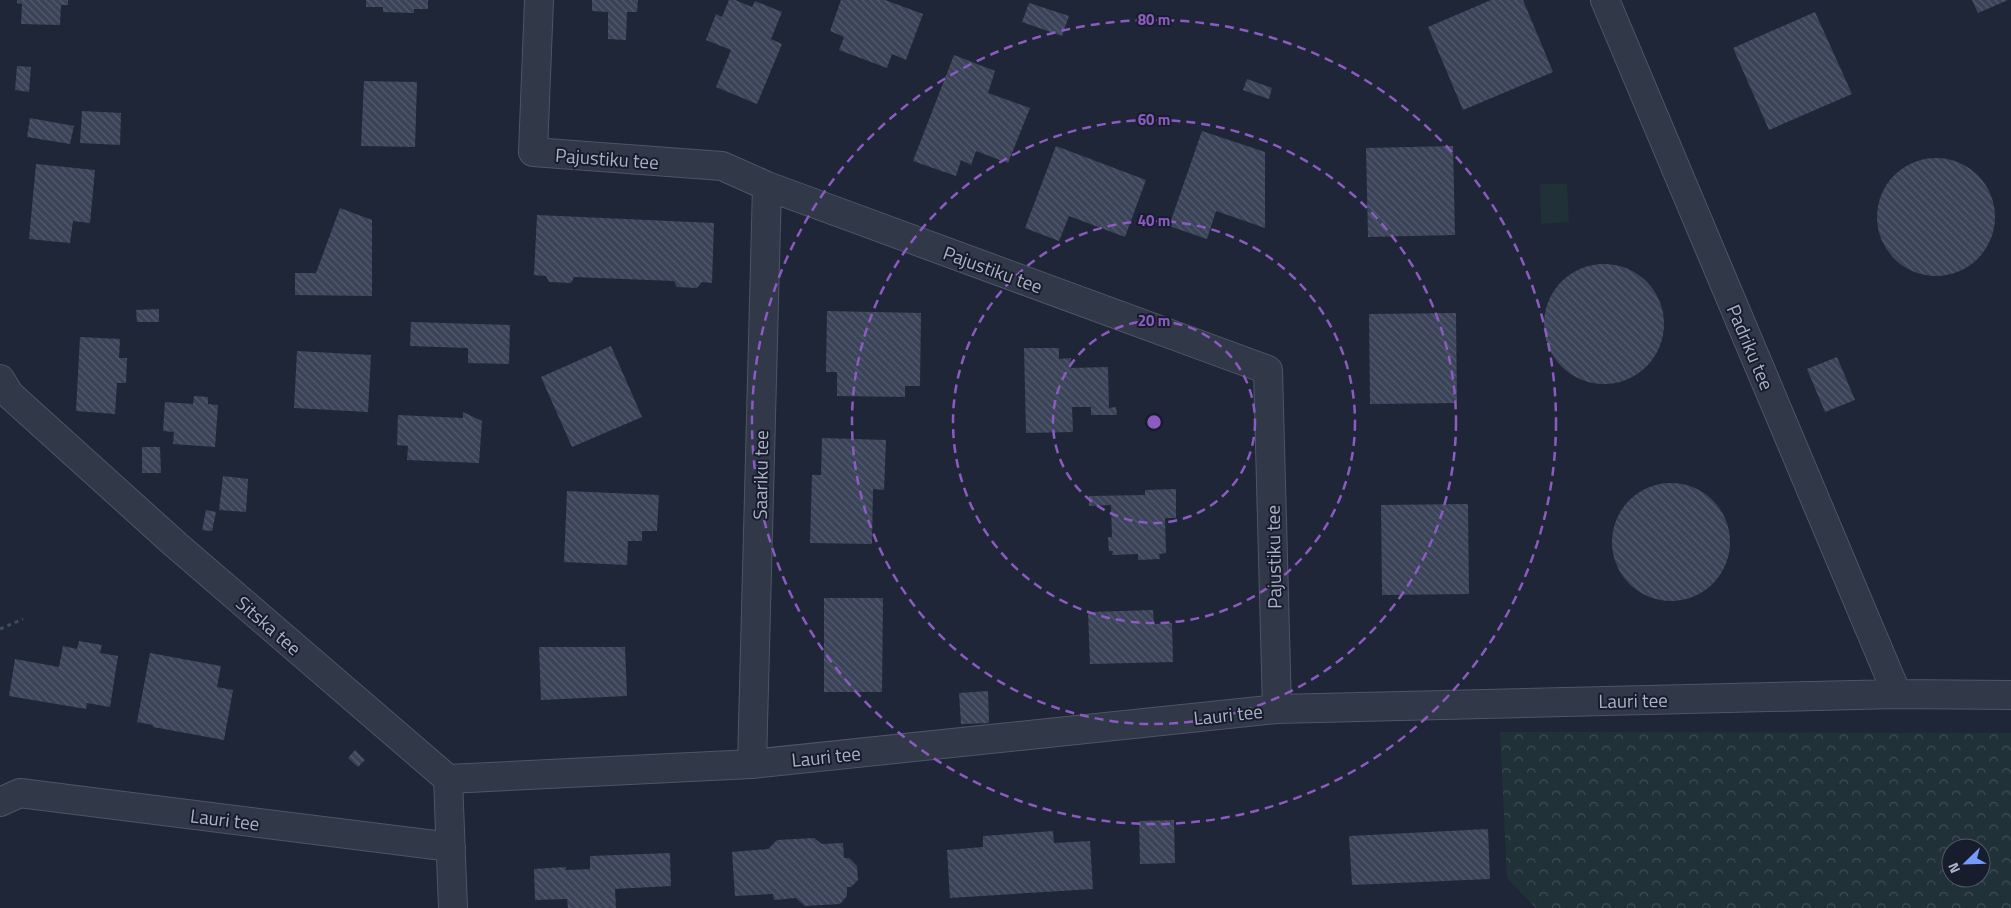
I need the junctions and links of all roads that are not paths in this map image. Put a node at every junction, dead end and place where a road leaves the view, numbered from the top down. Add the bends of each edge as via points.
1 (539, 0) edge
2 (1605, 0) edge
3 (767, 186) junction
4 (0, 379) edge
5 (1897, 694) junction
6 (2011, 695) edge
7 (1277, 709) junction
8 (752, 764) junction
9 (448, 779) junction
10 (0, 802) edge
11 (451, 847) junction
12 (454, 908) edge

1 - 3 street, Pajustiku tee via 533,152 722,166
2 - 5 street, Padriku tee
3 - 7 street, Pajustiku tee via 1268,370
3 - 8 street, Saariku tee
4 - 9 street, Sitska tee via 10,395 175,544
5 - 6 street, Lauri tee
5 - 7 street, Lauri tee
7 - 8 street, Lauri tee
8 - 9 street, Lauri tee
9 - 11 street
10 - 11 street, Lauri tee via 20,793
11 - 12 street

